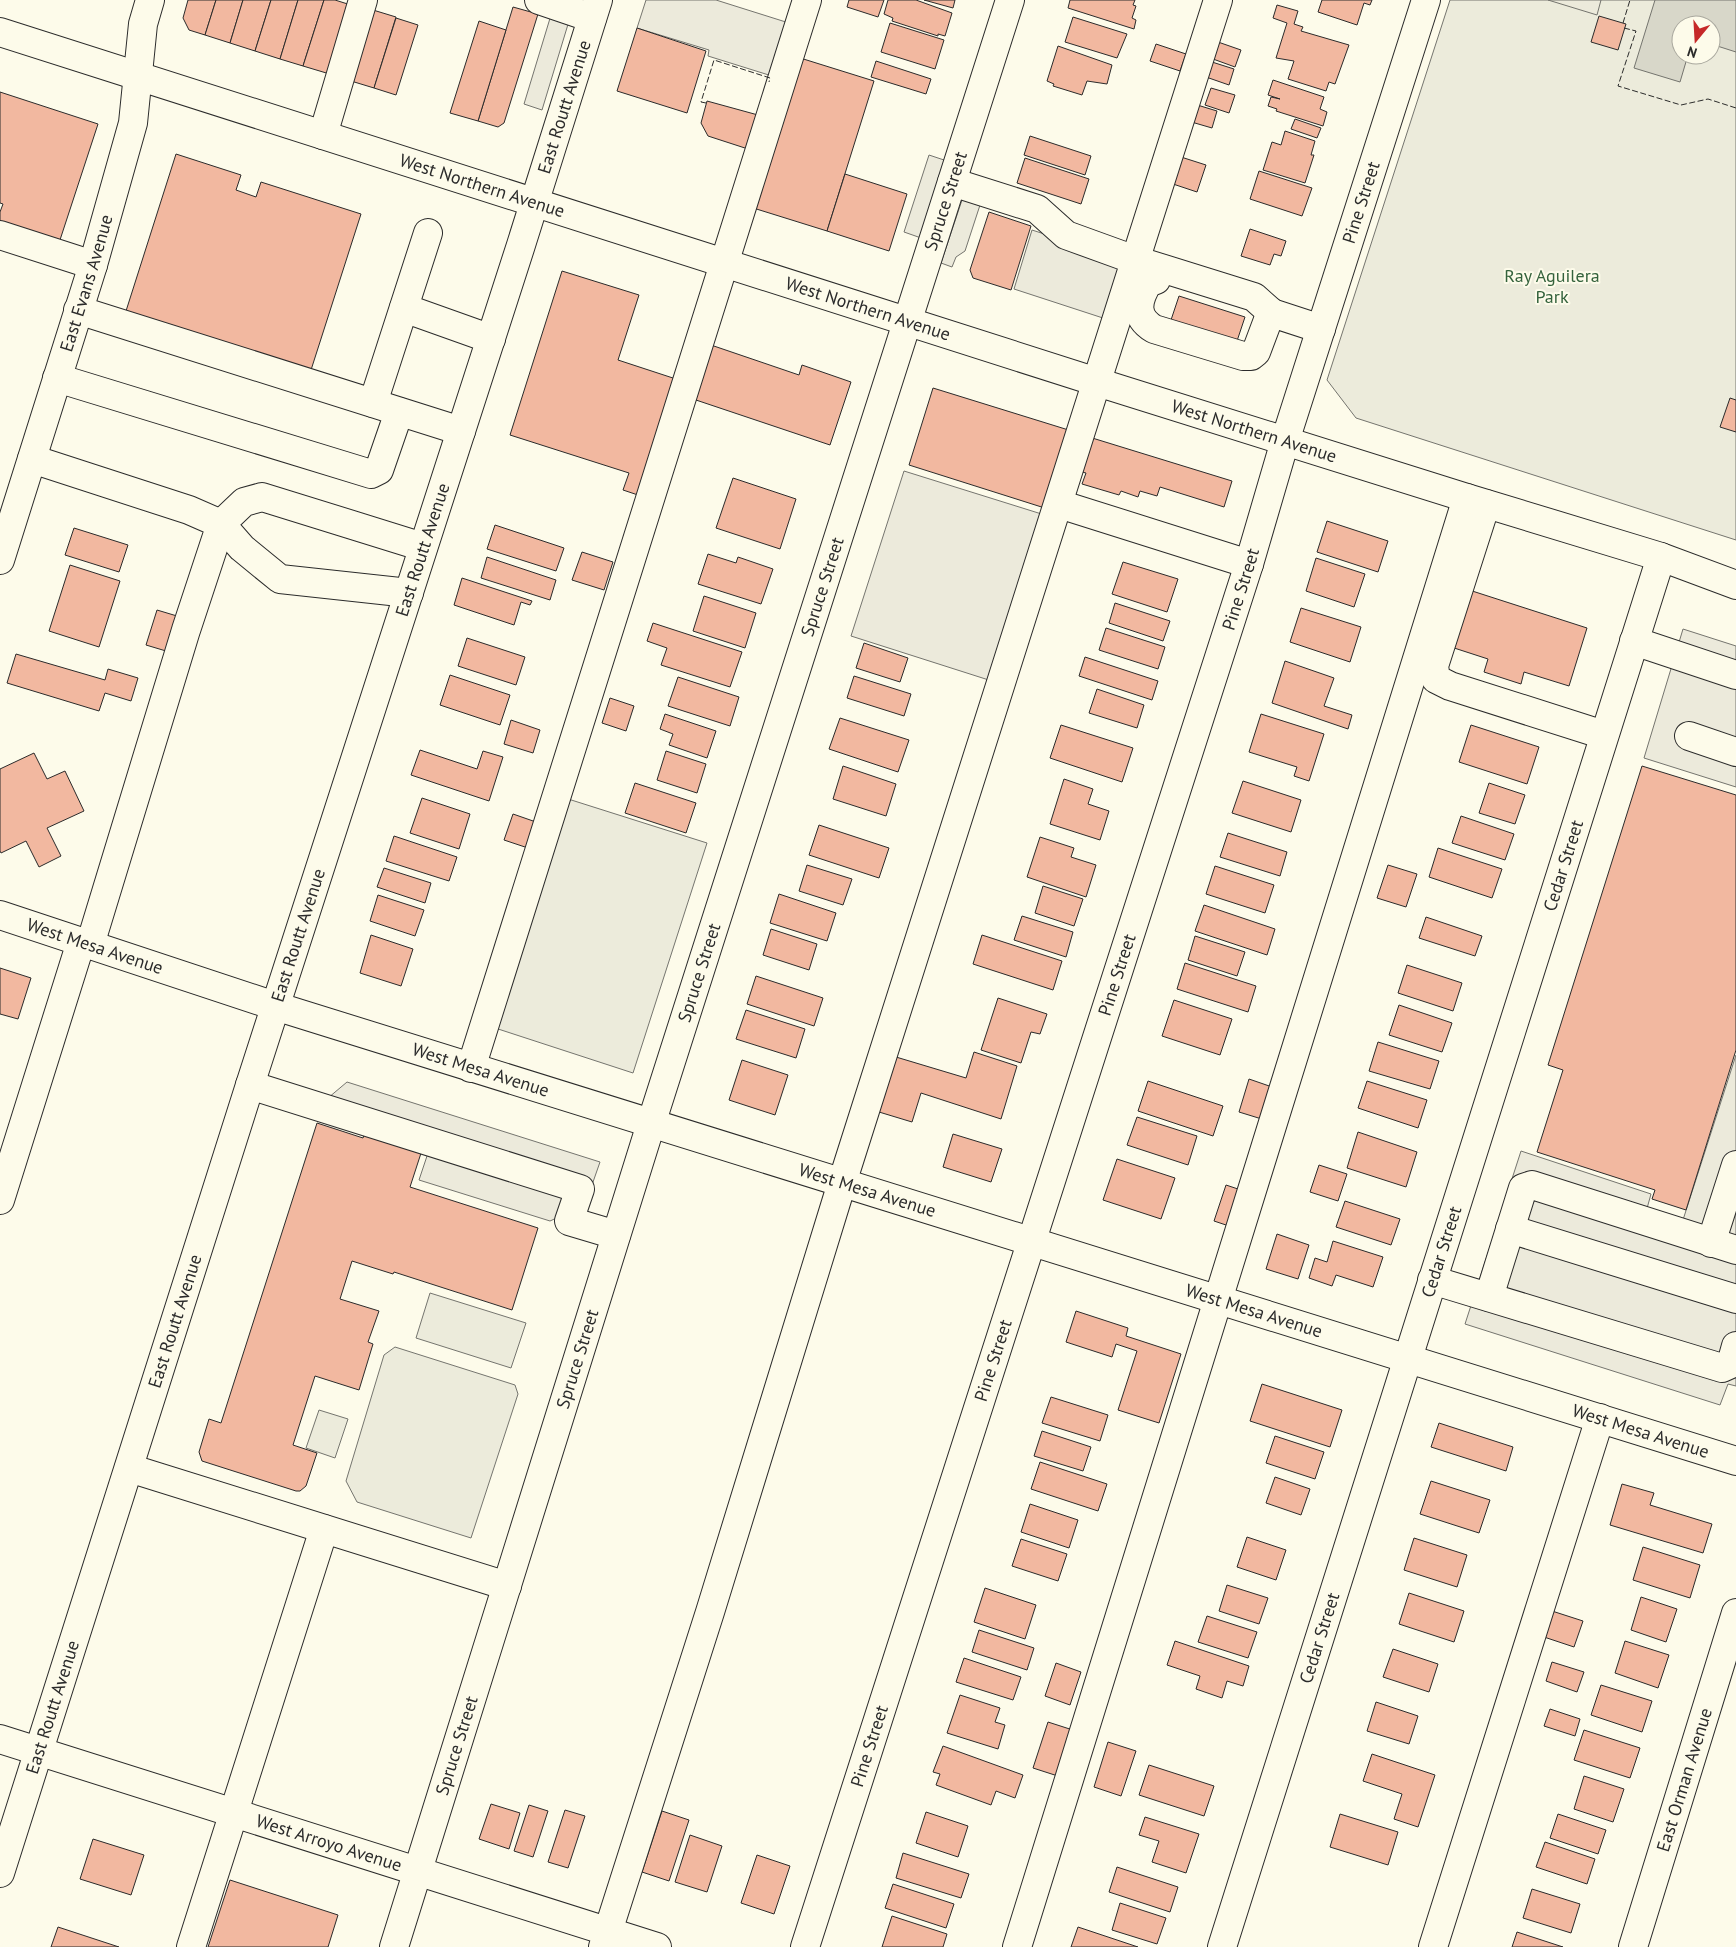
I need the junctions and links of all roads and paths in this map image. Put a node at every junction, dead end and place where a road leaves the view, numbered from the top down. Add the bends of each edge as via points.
1 (150, 0) edge
2 (363, 0) edge
3 (539, 0) edge
4 (808, 0) edge
5 (1010, 0) edge
6 (1218, 0) edge
7 (1426, 0) edge
8 (595, 9) edge
9 (0, 32) edge
10 (137, 76) junction
11 (323, 134) junction
12 (952, 182) junction
13 (535, 202) junction
14 (428, 234) dead end
15 (0, 235) edge
16 (1135, 260) junction
17 (725, 263) junction
18 (92, 265) junction
19 (1222, 287) junction
20 (404, 308) junction
21 (78, 310) junction
22 (1271, 312) junction
23 (907, 321) junction
24 (1321, 330) junction
25 (491, 339) junction
26 (57, 378) junction
27 (1097, 382) junction
28 (373, 403) junction
29 (399, 412) junction
30 (461, 431) junction
31 (1285, 441) junction
32 (32, 459) junction
33 (1476, 501) junction
34 (1059, 504) junction
35 (221, 524) junction
36 (423, 547) junction
37 (1661, 556) junction
38 (0, 560) edge
39 (1248, 564) junction
40 (1736, 585) edge
41 (408, 593) junction
42 (1634, 641) junction
43 (1736, 675) edge
44 (1604, 735) junction
45 (1689, 736) dead end
46 (1736, 752) edge
47 (0, 915) edge
48 (86, 944) junction
49 (275, 1006) junction
50 (471, 1068) junction
51 (250, 1085) junction
52 (651, 1124) junction
53 (1736, 1165) edge
54 (842, 1183) junction
55 (0, 1200) edge
56 (1510, 1230) junction
57 (616, 1235) junction
58 (1032, 1243) junction
59 (1724, 1246) edge
60 (1432, 1280) junction
61 (1489, 1297) junction
62 (1736, 1299) edge
63 (1218, 1300) junction
64 (1736, 1346) edge
65 (1408, 1358) junction
66 (1600, 1418) junction
67 (1736, 1461) edge
68 (130, 1468) junction
69 (324, 1529) junction
70 (507, 1586) junction
71 (1736, 1613) edge
72 (0, 1739) edge
73 (39, 1751) junction
74 (234, 1813) junction
75 (418, 1872) junction
76 (0, 1873) edge
77 (606, 1939) edge
78 (191, 1947) edge
79 (394, 1947) edge
80 (657, 1947) edge
81 (805, 1947) edge
82 (1017, 1947) edge
83 (1222, 1947) edge
84 (1433, 1947) edge
85 (1634, 1947) edge

1 - 10 street, East Evans Avenue via 143,24
2 - 11 street
3 - 8 street
4 - 17 street
5 - 12 street, Spruce Street
6 - 16 street
7 - 24 street, Pine Street
8 - 13 street, East Routt Avenue
9 - 10 street, West Northern Avenue
10 - 11 street, West Northern Avenue
10 - 18 street, East Evans Avenue via 133,123
11 - 13 street, West Northern Avenue
12 - 16 street via 1037,209 1066,236
12 - 23 street, Spruce Street
13 - 17 street, West Northern Avenue
13 - 25 street, East Routt Avenue
14 - 20 street
15 - 18 street
16 - 19 street
16 - 27 street
17 - 23 street, West Northern Avenue
17 - 50 street
18 - 21 street, East Evans Avenue
19 - 22 street via 1254,297
19 - 22 street via 1157,279 1143,290 1140,312 1144,321 1154,329 1243,356 1256,352
20 - 25 street
20 - 28 street
21 - 26 street, East Evans Avenue
21 - 28 street
22 - 24 street
23 - 27 street, West Northern Avenue
23 - 52 street, Spruce Street
24 - 31 street, Pine Street
25 - 30 street, East Routt Avenue
26 - 29 street via 371,474 379,470
26 - 32 street, East Evans Avenue
27 - 31 street, West Northern Avenue
27 - 34 street
28 - 29 street
29 - 30 street
30 - 36 street, East Routt Avenue
31 - 33 street, West Northern Avenue
31 - 39 street, Pine Street
32 - 35 street via 189,510
32 - 38 street, East Evans Avenue
33 - 37 street, West Northern Avenue
33 - 44 street via 1434,666 1436,679
33 - 63 street
34 - 39 street
34 - 54 street
35 - 36 street via 244,502 262,497
35 - 41 street via 242,548 280,579
35 - 48 street
36 - 41 street, East Routt Avenue
37 - 40 street, West Northern Avenue
37 - 42 street, Cedar Street
39 - 58 street, Pine Street
41 - 49 street, East Routt Avenue
42 - 43 street
42 - 44 street, Cedar Street
44 - 60 street, Cedar Street
45 - 46 street
47 - 48 street, West Mesa Avenue
48 - 49 street, West Mesa Avenue
48 - 55 street
49 - 50 street, West Mesa Avenue
49 - 51 street, East Routt Avenue
50 - 52 street, West Mesa Avenue
51 - 57 street via 580,1189 569,1221
51 - 68 street, East Routt Avenue
52 - 54 street, West Mesa Avenue
52 - 57 street, Spruce Street
53 - 59 street
54 - 58 street, West Mesa Avenue
54 - 77 street
56 - 59 street via 1523,1188 1532,1184
56 - 61 street
56 - 62 street
57 - 70 street, Spruce Street
58 - 63 street, West Mesa Avenue
58 - 81 street, Pine Street
60 - 61 street
60 - 65 street, Cedar Street
61 - 64 street via 1722,1368 1730,1364
63 - 65 street, West Mesa Avenue
63 - 82 street
65 - 66 street, West Mesa Avenue
65 - 83 street, Cedar Street
66 - 67 street, West Mesa Avenue
66 - 84 street
68 - 69 street
68 - 73 street, East Routt Avenue
69 - 70 street
69 - 74 street
70 - 75 street, Spruce Street
71 - 85 street, East Orman Avenue
72 - 73 street, West Arroyo Avenue
73 - 74 street, West Arroyo Avenue
73 - 76 street, East Routt Avenue
74 - 75 street, West Arroyo Avenue
74 - 78 street
75 - 77 street, West Arroyo Avenue
75 - 79 street, Spruce Street
77 - 80 street, West Arroyo Avenue

